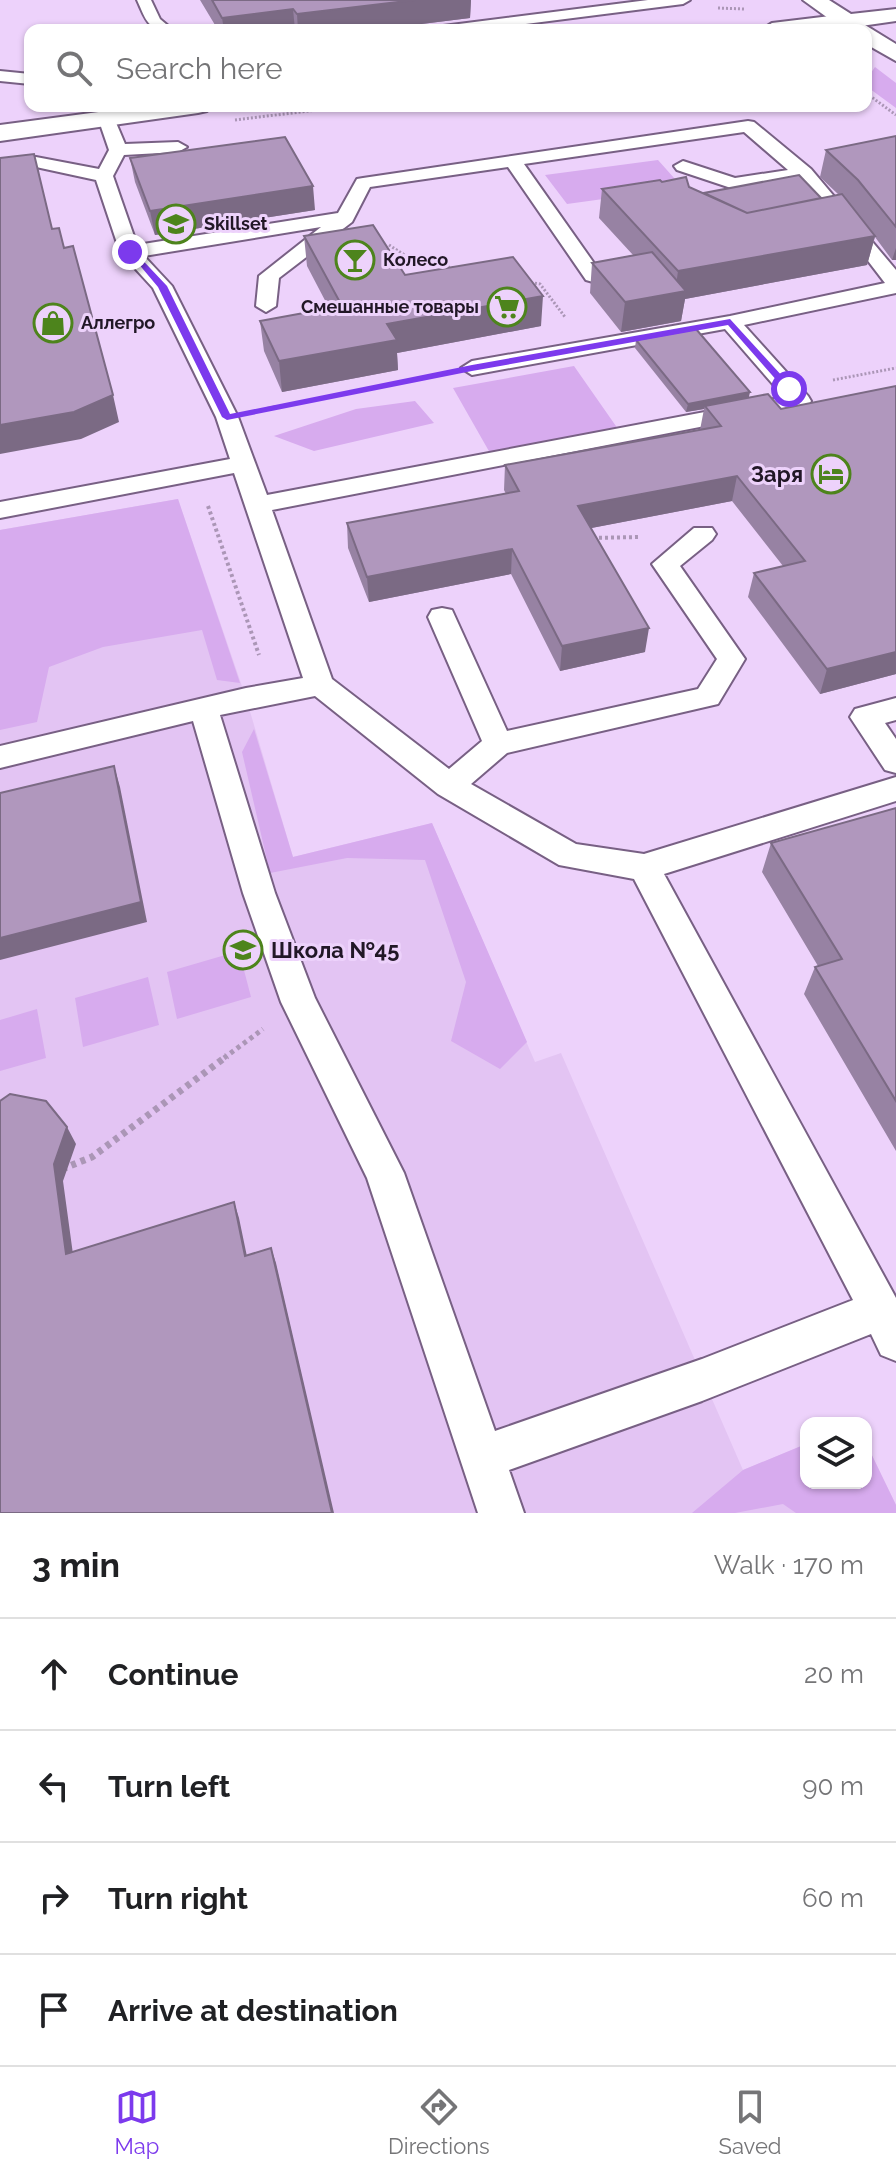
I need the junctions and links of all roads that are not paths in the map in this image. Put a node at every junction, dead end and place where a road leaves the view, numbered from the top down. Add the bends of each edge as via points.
1 (144, 0) edge
2 (683, 0) edge
3 (814, 0) edge
4 (896, 15) edge
5 (158, 24) edge
6 (491, 24) edge
7 (850, 24) edge
8 (861, 24) edge
9 (872, 38) edge
10 (896, 54) edge
11 (0, 76) edge
12 (24, 78) edge
13 (152, 112) edge
14 (106, 118) junction
15 (0, 133) edge
16 (178, 147) dead end
17 (118, 150) junction
18 (514, 163) junction
19 (826, 163) dead end
20 (683, 166) dead end
21 (0, 167) edge
22 (802, 170) junction
23 (104, 176) junction
24 (842, 213) junction
25 (345, 218) junction
26 (813, 218) edge
27 (130, 252) junction
28 (593, 276) dead end
29 (896, 285) edge
30 (266, 306) dead end
31 (730, 322) junction
32 (472, 368) road end
33 (243, 464) junction
34 (257, 505) junction
35 (0, 510) edge
36 (703, 534) dead end
37 (442, 617) dead end
38 (320, 685) junction
39 (204, 709) junction
40 (896, 709) edge
41 (498, 744) junction
42 (0, 757) edge
43 (896, 762) edge
44 (449, 786) junction
45 (896, 789) edge
46 (644, 867) junction
47 (888, 1325) edge
48 (484, 1457) junction
49 (501, 1513) edge

1 - 5 lane
2 - 6 lane
3 - 7 main road
4 - 8 main road
9 - 10 main road
11 - 12 lane
13 - 14 main road
14 - 15 main road
14 - 17 lane
16 - 17 lane
17 - 23 lane
18 - 22 lane via 748,126
18 - 25 lane via 363,183
18 - 28 lane
19 - 22 lane
20 - 22 lane via 734,184
21 - 23 lane via 36,162
22 - 24 lane
23 - 27 lane
24 - 26 lane
24 - 29 lane
25 - 27 lane
25 - 30 lane via 269,276
27 - 33 lane via 162,286 227,417
29 - 31 lane
31 - 32 lane
31 - 34 lane via 800,401
33 - 34 lane
33 - 35 lane
34 - 38 lane
36 - 41 lane via 665,564 731,659 708,697
37 - 41 lane
38 - 39 lane
38 - 44 lane
39 - 42 lane
39 - 48 lane via 259,893 299,1002 385,1173
40 - 43 lane via 865,717
41 - 44 lane
44 - 46 lane via 570,856
45 - 46 lane
46 - 47 lane
47 - 48 lane via 702,1380
48 - 49 lane

